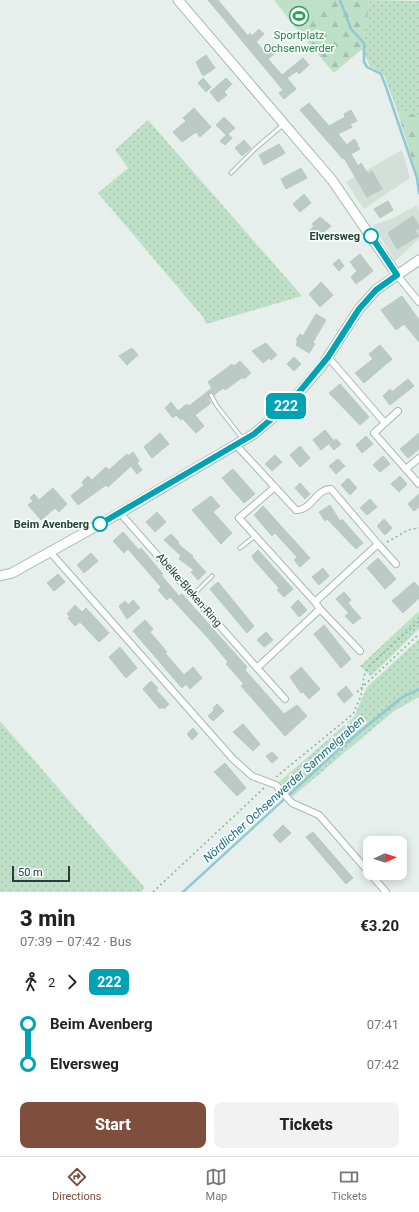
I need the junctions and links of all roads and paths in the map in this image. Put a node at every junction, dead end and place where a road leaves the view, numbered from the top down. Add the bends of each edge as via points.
1 (178, 0) edge
2 (285, 123) junction
3 (231, 173) dead end
4 (419, 260) edge
5 (397, 275) junction
6 (419, 302) edge
7 (328, 357) junction
8 (211, 395) dead end
9 (398, 411) dead end
10 (385, 423) junction
11 (240, 442) junction
12 (419, 458) edge
13 (406, 469) junction
14 (419, 484) edge
15 (275, 487) junction
16 (120, 513) junction
17 (419, 528) edge
18 (255, 536) junction
19 (379, 545) junction
20 (240, 548) dead end
21 (50, 552) junction
22 (396, 564) dead end
23 (0, 576) edge
24 (212, 576) dead end
25 (193, 595) junction
26 (315, 602) junction
27 (320, 609) junction
28 (419, 621) edge
29 (419, 634) edge
30 (360, 652) dead end
31 (258, 668) junction
32 (363, 687) junction
33 (357, 692) dead end
34 (285, 699) dead end
35 (270, 782) junction
36 (264, 789) dead end
37 (153, 892) edge
38 (386, 892) edge

1 - 2 street
2 - 3 lane
2 - 5 street via 341,191
4 - 5 street
5 - 6 street
5 - 7 street via 376,290 359,309
7 - 10 street
7 - 11 street via 291,402 254,434
8 - 11 lane
9 - 10 street
10 - 13 street via 374,432
11 - 15 street
11 - 16 street
12 - 13 street
13 - 14 street
15 - 18 street via 239,518
15 - 19 street via 296,510 325,489 331,489
16 - 21 street
16 - 25 street, Abelke-Bleken-Ring
17 - 19 path via 408,530
18 - 20 lane
18 - 26 street
19 - 22 street
19 - 26 street
21 - 23 street via 12,573
21 - 35 street via 233,760 252,776
24 - 25 lane
25 - 31 street, Abelke-Bleken-Ring
26 - 27 street
27 - 30 street
27 - 31 street
28 - 32 path via 369,666 364,676
29 - 32 path
31 - 34 street, Abelke-Bleken-Ring
32 - 33 path
32 - 35 path via 353,714
35 - 38 street via 289,800 322,818
36 - 37 path

